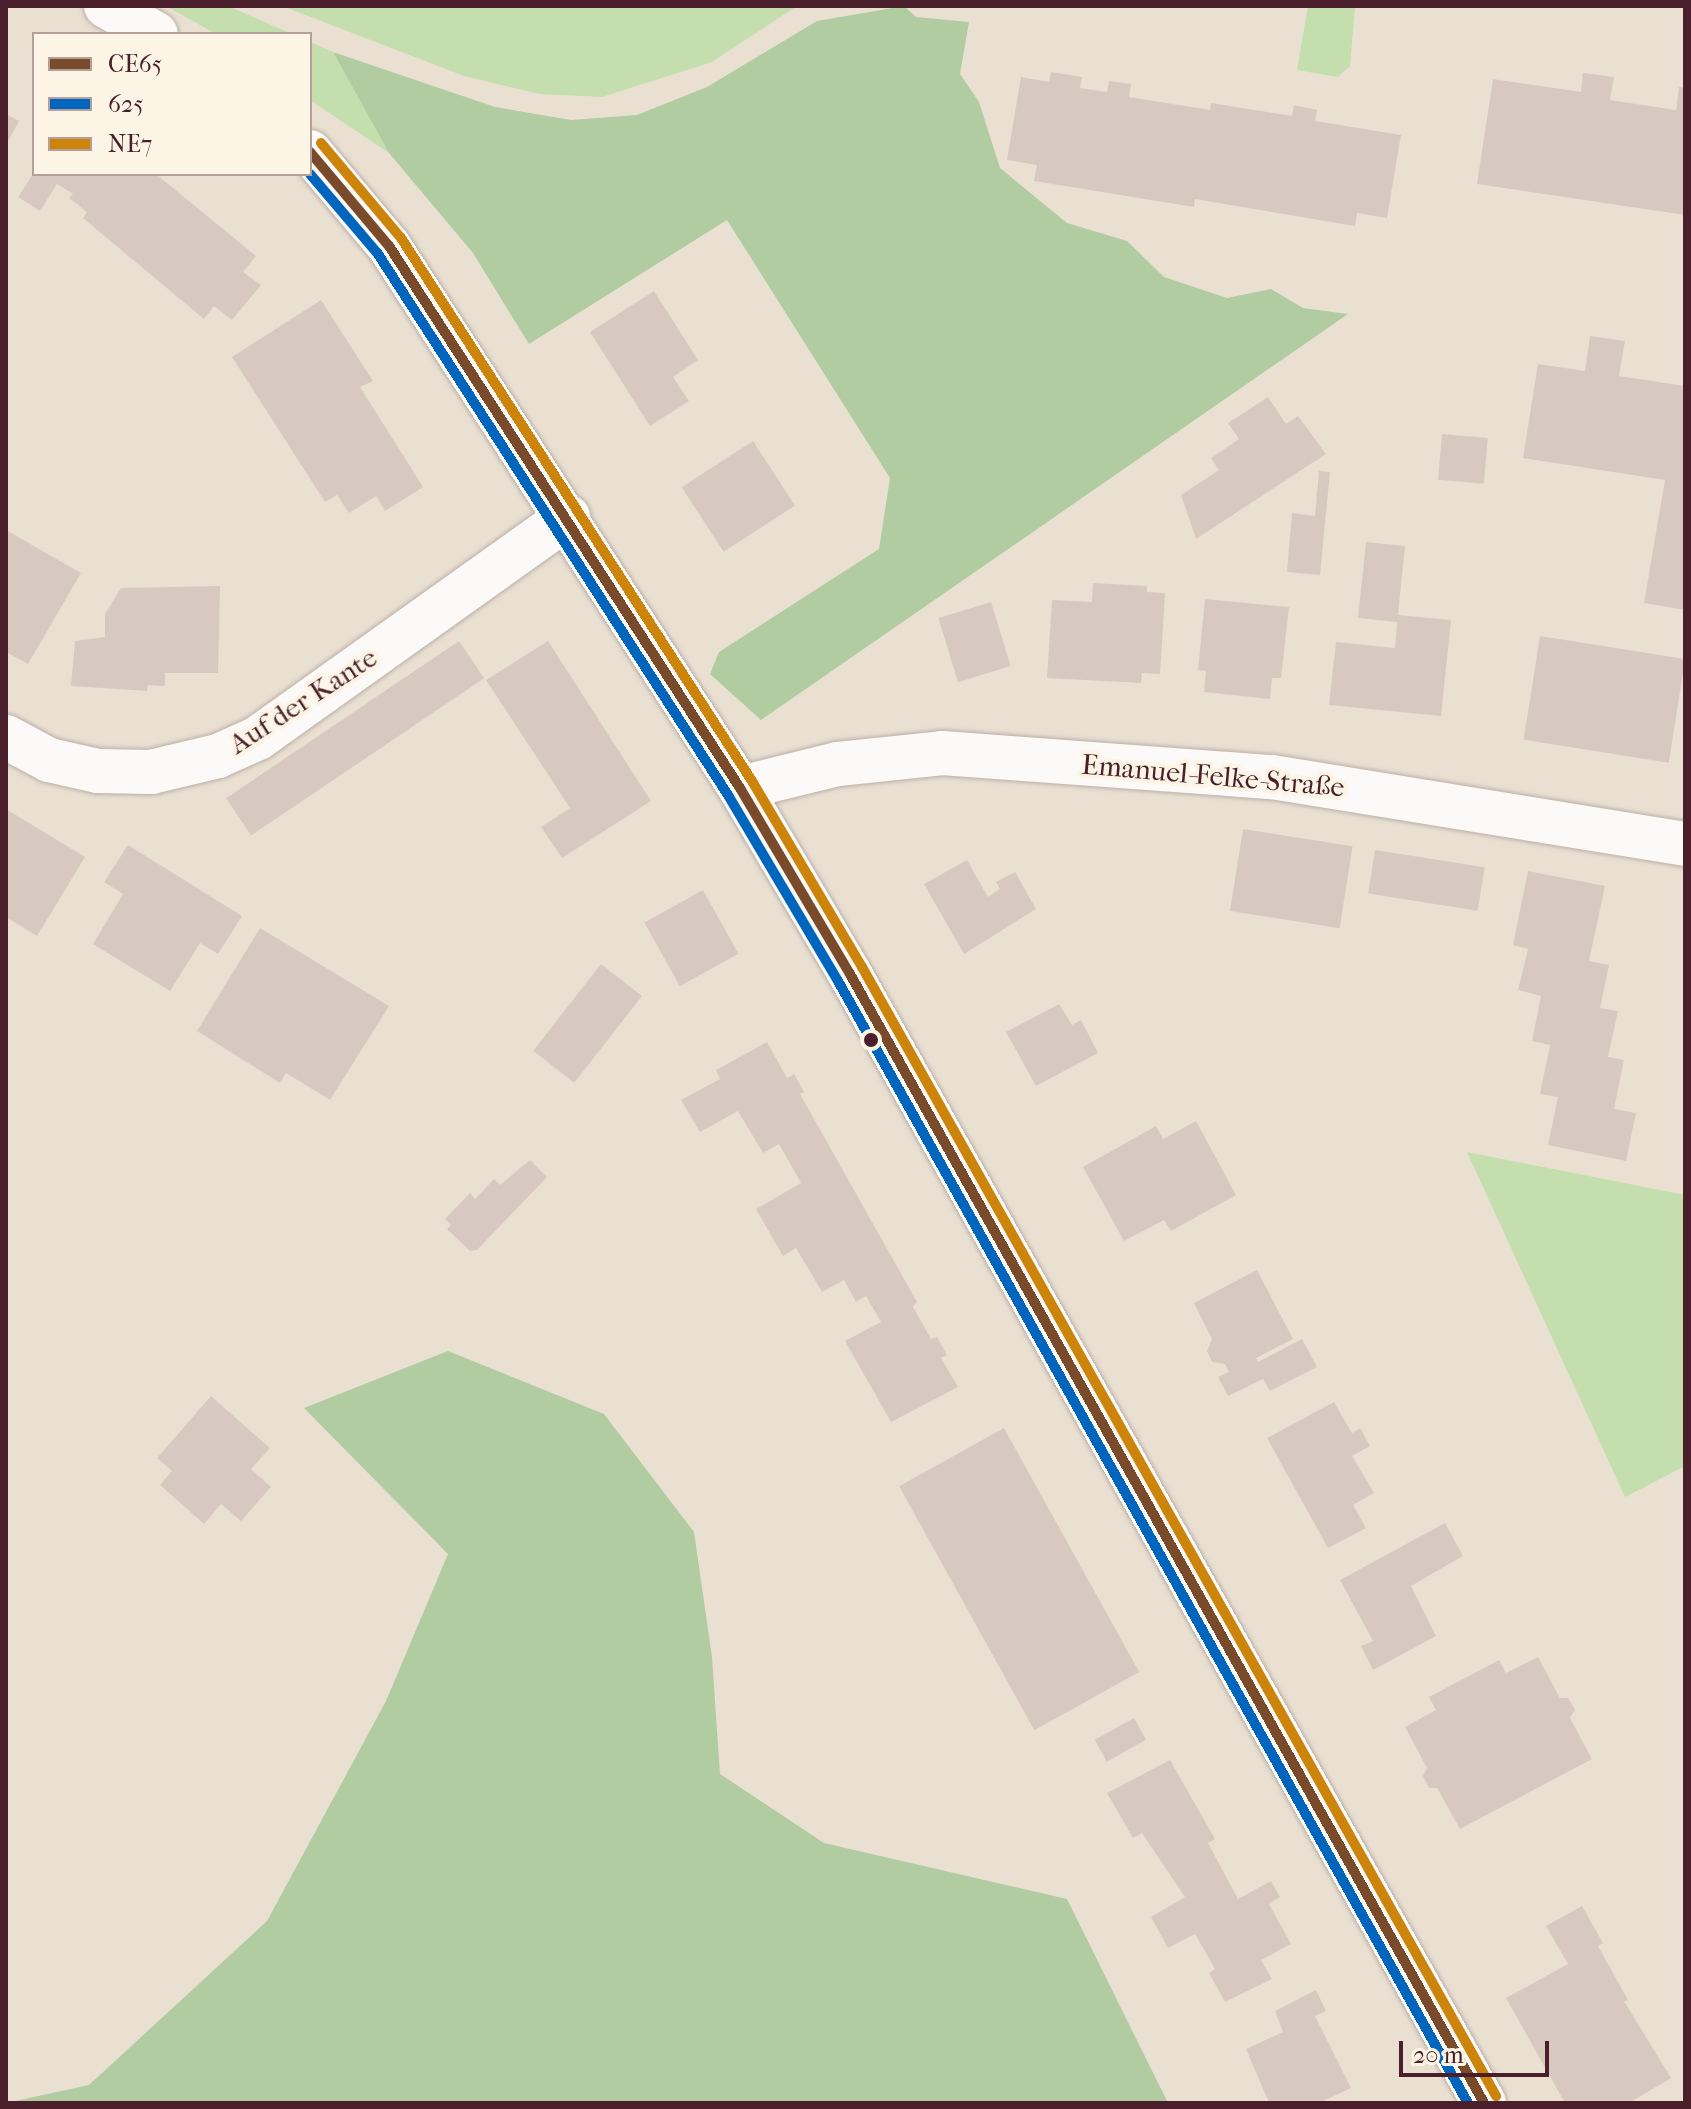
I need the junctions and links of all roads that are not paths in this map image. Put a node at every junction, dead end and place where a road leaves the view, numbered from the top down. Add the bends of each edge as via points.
1 (106, 6) edge
2 (152, 32) edge
3 (312, 154) edge
4 (568, 517) junction
5 (6, 737) edge
6 (740, 788) junction
7 (1685, 844) edge
8 (1484, 2103) edge

1 - 2 street
3 - 4 street via 389,246
4 - 5 street, Auf der Kante via 258,738 218,756 151,772 98,771 49,760
4 - 6 street
6 - 7 street, Emanuel-Felke-Straße via 838,764 942,753 1272,777
6 - 8 street via 850,974

